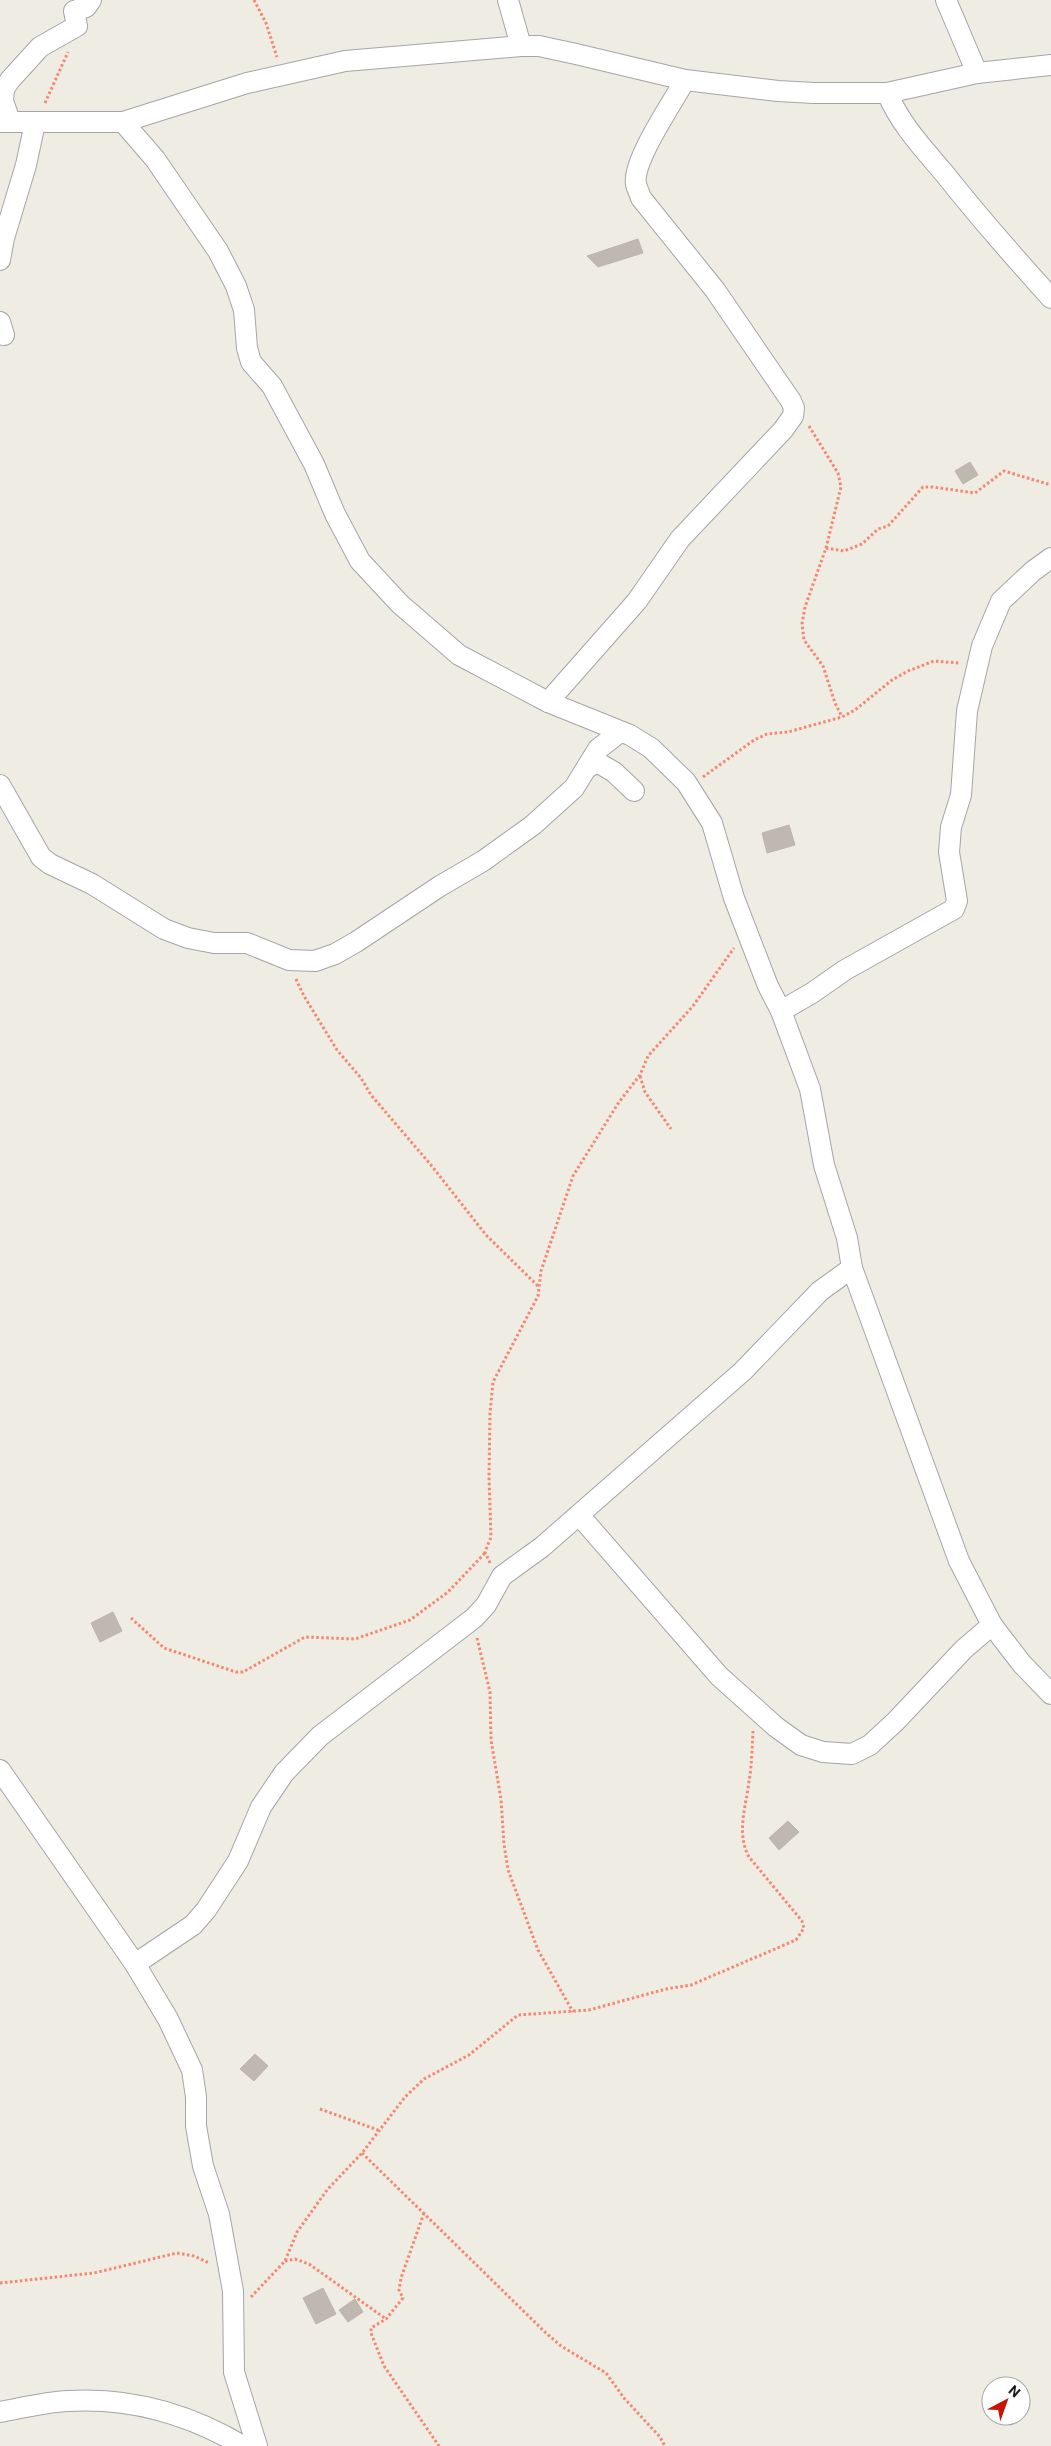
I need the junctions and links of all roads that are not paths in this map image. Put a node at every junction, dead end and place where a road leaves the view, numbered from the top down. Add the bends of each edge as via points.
1 (91, 0) edge
2 (508, 0) edge
3 (946, 0) edge
4 (521, 46) junction
5 (1051, 66) edge
6 (977, 73) junction
7 (685, 80) junction
8 (887, 93) junction
9 (5, 121) edge
10 (124, 122) junction
11 (35, 123) junction
12 (0, 260) edge
13 (1051, 298) edge
14 (1051, 558) edge
15 (548, 702) junction
16 (620, 732) junction
17 (587, 768) junction
18 (0, 785) edge
19 (634, 791) dead end
20 (781, 1011) junction
21 (852, 1268) junction
22 (579, 1515) junction
23 (992, 1625) junction
24 (1051, 1694) edge
25 (0, 1770) edge
26 (135, 1964) junction
27 (0, 2412) edge
28 (242, 2446) edge
29 (258, 2446) edge

1 - 9 street via 86,7 74,11 77,26 40,47 10,80 4,89
2 - 4 street
3 - 6 street
4 - 7 street via 539,46
4 - 10 street via 346,61 247,83
5 - 6 street
6 - 8 street
7 - 8 street via 778,91
7 - 15 street via 647,147 637,170 636,184 641,198 715,290 794,408 793,416 680,539 637,601
8 - 13 street via 911,136
9 - 11 street
10 - 11 street
10 - 15 street via 155,159 218,250 244,310 251,362 272,386 360,561 400,604 459,655
11 - 12 street
14 - 20 street via 1001,602 982,646 967,711 961,796 950,835 949,852 957,901 954,909 845,970
15 - 16 street
16 - 17 street via 598,749
16 - 20 street via 651,748 686,782 712,823 734,898
17 - 18 street via 574,788 554,808 483,861 335,954 315,961 289,960 247,943 214,943 164,929 92,884 50,864 34,849
17 - 19 street via 597,762 614,772
20 - 21 street via 810,1089 824,1165 847,1238
21 - 22 street via 820,1291 743,1372
21 - 23 street via 959,1561
22 - 23 street via 719,1676 753,1708 801,1745 823,1752 852,1754 870,1745 964,1649
22 - 26 street via 502,1576 486,1605 474,1618 320,1736 284,1773 261,1807 238,1861 206,1910 193,1925
23 - 24 street via 1022,1664
25 - 26 street
26 - 29 street via 168,2019 192,2070 203,2166 219,2214 233,2291 234,2372
27 - 28 street via 67,2400 112,2401 158,2408 218,2431

